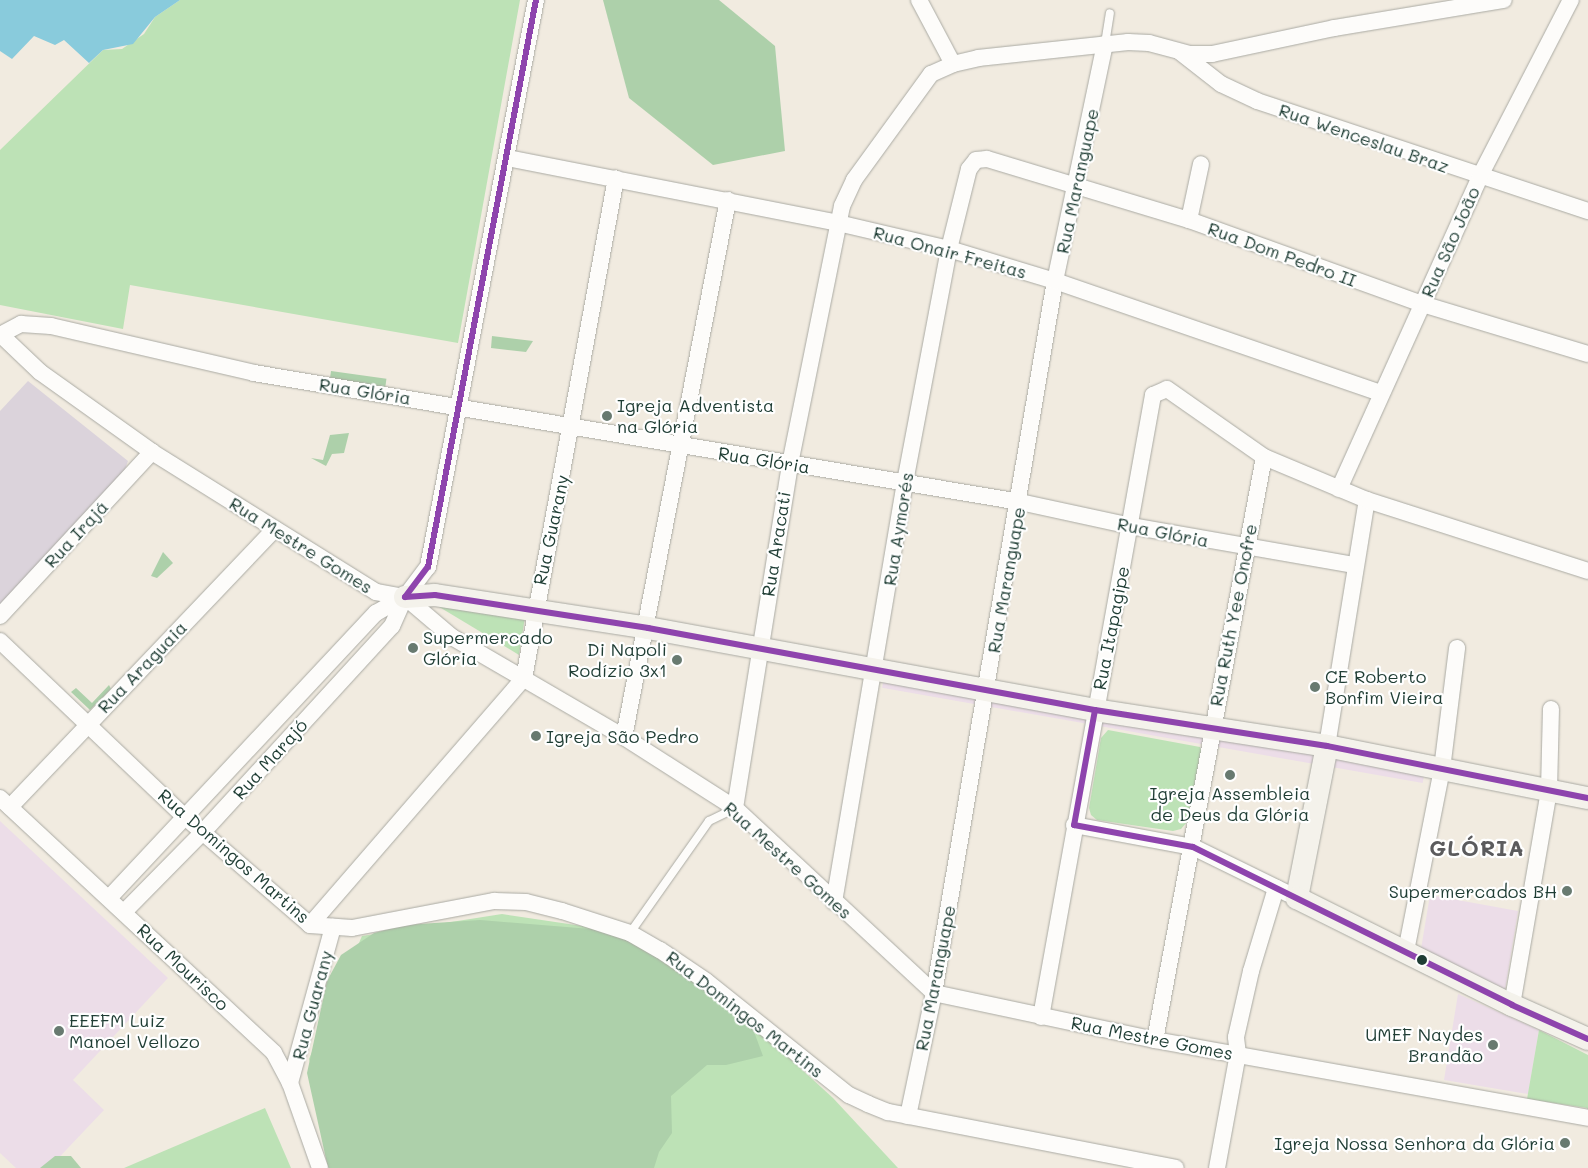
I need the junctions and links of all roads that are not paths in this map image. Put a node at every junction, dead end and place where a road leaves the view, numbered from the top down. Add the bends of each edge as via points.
1 (536, 0) edge
2 (919, 0) edge
3 (1504, 0) edge
4 (1571, 0) edge
5 (1110, 13) dead end
6 (1104, 44) junction
7 (1180, 52) junction
8 (952, 64) junction
9 (507, 158) junction
10 (976, 160) joint
11 (1201, 164) dead end
12 (1480, 176) junction
13 (616, 178) junction
14 (1078, 185) junction
15 (728, 200) junction
16 (1588, 211) edge
17 (1189, 220) junction
18 (838, 222) junction
19 (949, 249) junction
20 (1055, 281) junction
21 (1422, 304) junction
22 (0, 334) edge
23 (1588, 354) edge
24 (1381, 392) junction
25 (459, 407) junction
26 (572, 427) junction
27 (681, 446) junction
28 (152, 452) junction
29 (1264, 457) junction
30 (790, 464) junction
31 (905, 482) junction
32 (1339, 489) junction
33 (1367, 500) junction
34 (1020, 502) junction
35 (1131, 526) junction
36 (276, 529) junction
37 (1247, 548) junction
38 (1355, 565) junction
39 (1588, 571) edge
40 (404, 597) junction
41 (534, 610) junction
42 (0, 616) edge
43 (648, 628) junction
44 (0, 641) edge
45 (759, 647) junction
46 (1457, 648) dead end
47 (876, 668) junction
48 (524, 678) junction
49 (986, 690) junction
50 (1551, 709) dead end
51 (1095, 710) junction
52 (88, 723) junction
53 (1211, 726) junction
54 (624, 737) junction
55 (1327, 746) junction
56 (1442, 769) junction
57 (1549, 790) junction
58 (1588, 798) edge
59 (5, 803) edge
60 (734, 808) junction
61 (185, 817) junction
62 (1074, 825) junction
63 (203, 832) junction
64 (1193, 846) junction
65 (1276, 888) junction
66 (109, 898) junction
67 (1297, 898) junction
68 (834, 902) junction
69 (124, 912) junction
70 (310, 925) junction
71 (334, 927) junction
72 (630, 933) junction
73 (1406, 951) junction
74 (934, 993) junction
75 (1512, 1005) junction
76 (1041, 1017) junction
77 (1588, 1039) edge
78 (1155, 1040) junction
79 (1238, 1054) junction
80 (290, 1083) junction
81 (908, 1116) junction
82 (1588, 1118) edge
83 (320, 1168) edge
84 (1176, 1168) edge
85 (1217, 1168) edge

1 - 9 street, Rua Marajó
2 - 8 street
3 - 7 street via 1334,28 1212,54
4 - 12 street, Rua São João
5 - 6 lane
6 - 7 street, Rua Aracati via 1139,41
6 - 8 street, Rua Aracati via 991,56
6 - 14 street, Rua Maranguape
7 - 12 street, Rua Wenceslau Braz via 1221,84 1257,102
8 - 18 street, Rua Aracati via 931,74 854,180
9 - 13 street, Rua Onair Freitas
9 - 25 street, Rua Marajó
10 - 14 street, Rua Dom Pedro II via 987,159
10 - 19 street, Rua Aymorés via 969,169
11 - 17 street
12 - 16 street, Rua Wenceslau Braz
12 - 21 street, Rua São João
13 - 15 street, Rua Onair Freitas
13 - 26 street, Rua Guarany
14 - 17 street, Rua Dom Pedro II
14 - 20 street, Rua Maranguape
15 - 18 street, Rua Onair Freitas
15 - 27 street
17 - 21 street, Rua Dom Pedro II
18 - 19 street, Rua Onair Freitas
18 - 30 street, Rua Aracati
19 - 20 street, Rua Onair Freitas
19 - 31 street, Rua Aymorés
20 - 24 street, Rua Onair Freitas
20 - 34 street, Rua Maranguape
21 - 23 street, Rua Dom Pedro II
21 - 24 street, Rua São João
22 - 25 street, Rua Glória via 21,324 51,326 254,373
22 - 28 street, Rua Mestre Gomes via 40,372
24 - 32 street, Rua São João
25 - 26 street, Rua Glória
25 - 40 street, Rua Marajó via 428,567
26 - 27 street, Rua Glória
26 - 41 street, Rua Guarany
27 - 30 street, Rua Glória
27 - 43 street
28 - 36 street, Rua Mestre Gomes
28 - 42 street, Rua Irajá
29 - 32 street
29 - 35 street, Rua Itapagipe via 1168,389 1159,390 1150,401
29 - 37 street, Rua Ruth Yee Onofre
30 - 31 street, Rua Glória
30 - 45 street, Rua Aracati
31 - 34 street, Rua Glória
31 - 47 street, Rua Aymorés
32 - 33 street
33 - 38 street
33 - 39 street
34 - 35 street, Rua Glória
34 - 49 street, Rua Maranguape
35 - 37 street, Rua Glória
35 - 51 street, Rua Itapagipe
36 - 40 street, Rua Mestre Gomes via 376,592
36 - 52 street, Rua Araguaia
37 - 38 street, Rua Glória
37 - 53 street, Rua Ruth Yee Onofre
38 - 55 street
40 - 41 street via 435,595
40 - 48 street, Rua Mestre Gomes via 452,637
40 - 61 street, Rua Marajó via 376,613
40 - 63 street, Rua Marajó via 392,626
41 - 43 street
41 - 48 street, Rua Guarany
43 - 45 street
43 - 54 street
44 - 52 street, Rua Domingos Martins
45 - 47 street
45 - 60 street, Rua Aracati
46 - 56 street
47 - 49 street
47 - 68 street, Rua Aymorés
48 - 54 street, Rua Mestre Gomes
48 - 70 street, Rua Guarany
49 - 51 street
49 - 74 street, Rua Maranguape
50 - 57 street
51 - 53 street
51 - 62 street, Rua Itapagipe
52 - 59 street, Rua Araguaia
52 - 61 street, Rua Domingos Martins
53 - 55 street
53 - 64 street, Rua Ruth Yee Onofre
54 - 60 street, Rua Mestre Gomes
55 - 56 street
55 - 67 street
56 - 57 street
56 - 73 street
57 - 58 street
57 - 75 street
59 - 66 street, Rua Mourisco
60 - 68 street, Rua Mestre Gomes
60 - 72 lane via 709,821
61 - 63 street, Rua Domingos Martins
61 - 66 street, Rua Marajó
62 - 64 street
62 - 76 street, Rua Itapagipe
63 - 69 street, Rua Marajó
63 - 70 street, Rua Domingos Martins
64 - 65 street
64 - 78 street, Rua Ruth Yee Onofre
65 - 67 street
65 - 79 street via 1251,971 1236,1037
66 - 69 street, Rua Mourisco
67 - 73 street
68 - 74 street, Rua Mestre Gomes
69 - 80 street, Rua Mourisco via 266,1044 280,1061
70 - 71 street, Rua Domingos Martins
71 - 72 street, Rua Domingos Martins via 352,928 494,901 526,902
71 - 80 street, Rua Guarany
72 - 81 street, Rua Domingos Martins via 706,981 849,1095 888,1112
73 - 75 street
74 - 76 street, Rua Mestre Gomes
74 - 81 street, Rua Maranguape
75 - 77 street
76 - 78 street, Rua Mestre Gomes
78 - 79 street, Rua Mestre Gomes
79 - 82 street, Rua Mestre Gomes
79 - 85 street
80 - 83 street, Rua Mourisco
81 - 84 street, Rua Domingos Martins

